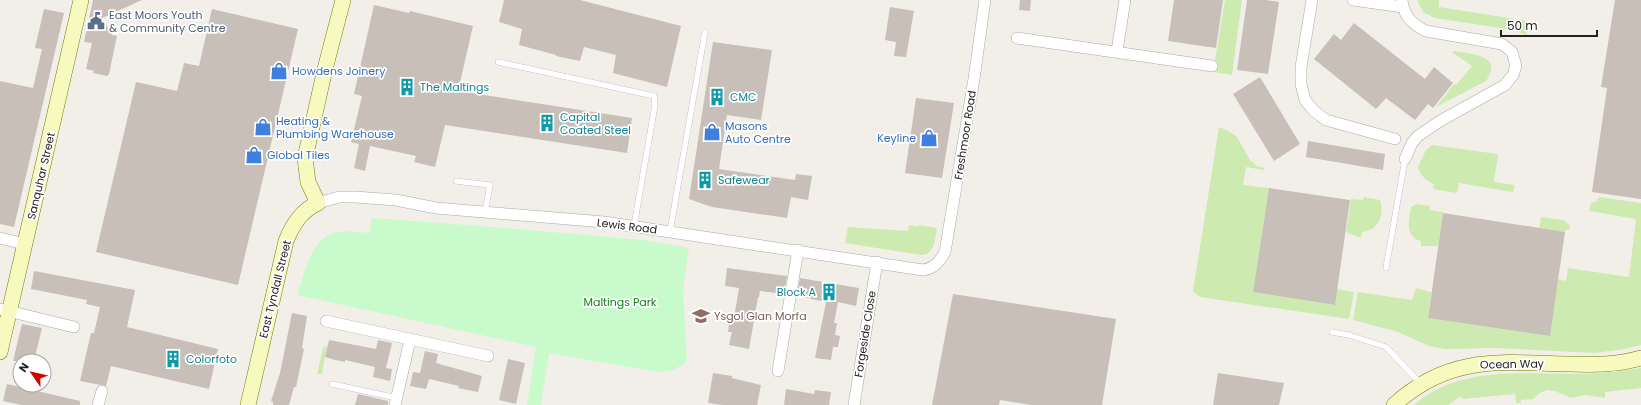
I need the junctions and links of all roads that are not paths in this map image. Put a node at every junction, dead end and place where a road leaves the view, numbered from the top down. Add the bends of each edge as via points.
1 (82, 0) edge
2 (343, 0) edge
3 (985, 0) edge
4 (1125, 0) edge
5 (1312, 0) edge
6 (1353, 0) edge
7 (1402, 3) edge
8 (705, 32) dead end
9 (1017, 38) dead end
10 (1117, 51) junction
11 (498, 62) dead end
12 (1212, 66) dead end
13 (1394, 138) dead end
14 (1405, 159) joint
15 (456, 181) dead end
16 (318, 203) junction
17 (486, 212) junction
18 (634, 226) junction
19 (670, 231) junction
20 (0, 238) edge
21 (25, 244) junction
22 (798, 250) junction
23 (876, 262) junction
24 (934, 267) joint
25 (1386, 268) dead end
26 (5, 310) edge
27 (326, 322) dead end
28 (74, 327) dead end
29 (1332, 332) dead end
30 (410, 340) junction
31 (0, 352) edge
32 (488, 356) dead end
33 (1641, 358) edge
34 (778, 370) dead end
35 (1420, 383) junction
36 (332, 384) dead end
37 (102, 391) dead end
38 (396, 401) edge
39 (98, 405) edge
40 (248, 405) edge
41 (854, 405) edge
42 (1394, 405) edge

1 - 21 street, Sanquhar Street
2 - 16 street via 304,158 308,182
3 - 24 street, Freshmoor Road via 945,252
4 - 10 street
5 - 13 street via 1302,67 1301,84 1305,100 1326,120
6 - 7 street
7 - 14 street via 1406,16 1426,31 1502,44 1512,52 1516,66 1505,85 1418,136
8 - 19 lane
9 - 10 street
10 - 12 street
11 - 18 lane via 654,96 655,105
14 - 25 lane
15 - 17 lane via 490,186
16 - 17 street, Lewis Road via 339,197 356,197
16 - 40 street, East Tyndall Street via 304,211 297,219 286,241
17 - 18 street, Lewis Road
18 - 19 street, Lewis Road
19 - 22 street, Lewis Road
20 - 21 street
21 - 26 street, Sanquhar Street
22 - 23 street, Lewis Road
22 - 34 street
23 - 24 street, Lewis Road via 923,270
23 - 41 street, Forgeside Close
26 - 28 street
26 - 31 street, Sanquhar Street
27 - 30 street
29 - 35 lane via 1386,347
30 - 32 street
30 - 38 street
33 - 35 street, Ocean Way via 1627,362 1598,364 1482,363 1458,368
35 - 42 street, Ocean Way
36 - 38 lane
37 - 39 street

